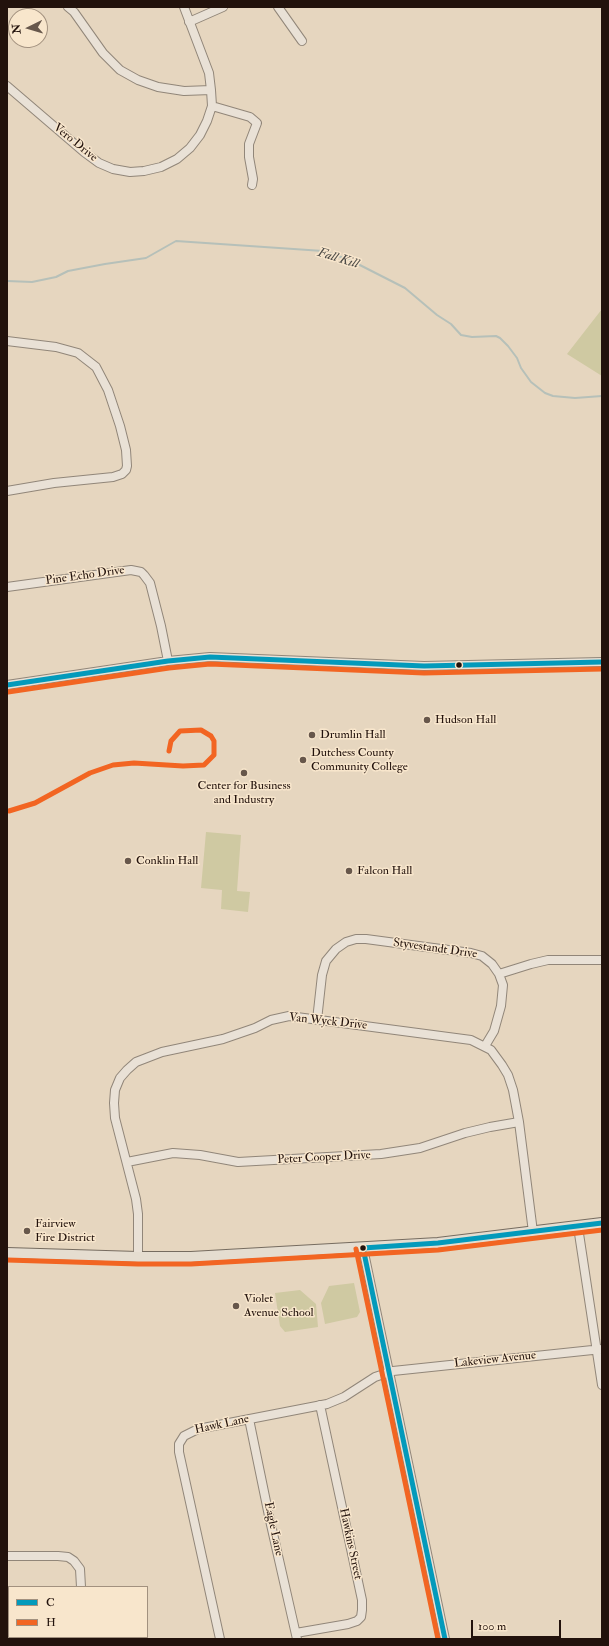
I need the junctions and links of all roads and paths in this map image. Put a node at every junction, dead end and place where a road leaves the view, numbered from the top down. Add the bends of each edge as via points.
1 (68, 7) edge
2 (184, 7) edge
3 (223, 7) edge
4 (278, 7) edge
5 (189, 22) junction
6 (302, 41) dead end
7 (7, 86) edge
8 (211, 90) junction
9 (212, 106) junction
10 (252, 184) dead end
11 (7, 341) edge
12 (7, 491) edge
13 (7, 587) edge
14 (168, 661) junction
15 (602, 662) edge
16 (7, 685) edge
17 (602, 960) edge
18 (499, 974) junction
19 (317, 1020) junction
20 (485, 1046) junction
21 (519, 1122) junction
22 (127, 1162) junction
23 (602, 1223) edge
24 (578, 1227) junction
25 (533, 1232) junction
26 (363, 1248) junction
27 (7, 1252) edge
28 (138, 1257) junction
29 (600, 1349) edge
30 (389, 1372) junction
31 (602, 1385) edge
32 (320, 1405) junction
33 (249, 1419) junction
34 (7, 1556) edge
35 (81, 1586) edge
36 (297, 1636) edge
37 (220, 1639) edge
38 (445, 1639) edge

1 - 8 street via 103,53 120,70 158,87 184,91
2 - 5 street, Vero Drive
3 - 5 street
4 - 6 street
5 - 8 street, Vero Drive via 209,73
7 - 9 street, Vero Drive via 99,163 130,172 161,167 177,159 200,135
8 - 9 street, Vero Drive
9 - 10 street via 250,117 257,123 249,144
11 - 12 street via 56,347 78,353 96,367 114,408 126,450 127,466 122,474 113,477
13 - 14 street, Pine Echo Drive via 131,570 141,572 150,583
14 - 15 street via 222,657 424,666
14 - 16 street
17 - 18 street via 548,960
18 - 19 street, Styvestandt Drive via 487,959 477,954 366,939 350,941 336,949 326,961
18 - 20 street via 503,985 501,1006 494,1031
19 - 20 street, Van Wyck Drive via 471,1040
19 - 22 street, Van Wyck Drive via 289,1016 280,1018 223,1039 162,1052 136,1062 120,1078 115,1090 115,1118
20 - 21 street, Van Wyck Drive via 491,1050 508,1075
21 - 22 street, Peter Cooper Drive via 465,1133 420,1148 381,1154 238,1162 173,1153
21 - 25 street, Van Wyck Drive
22 - 28 street, Van Wyck Drive via 138,1214
23 - 24 main road
24 - 25 main road
24 - 29 street
25 - 26 main road via 438,1243
26 - 28 main road via 191,1257
26 - 30 street
27 - 28 main road
29 - 30 street, Lakeview Avenue
29 - 31 street
30 - 32 street, Hawk Lane via 375,1377 344,1397
30 - 38 street
32 - 33 street, Hawk Lane
32 - 36 street, Hawkins Street via 362,1600 362,1610 357,1621
33 - 36 street, Eagle Lane
33 - 37 street, Hawk Lane via 198,1429 184,1436 179,1444
34 - 35 street via 68,1558 78,1564

